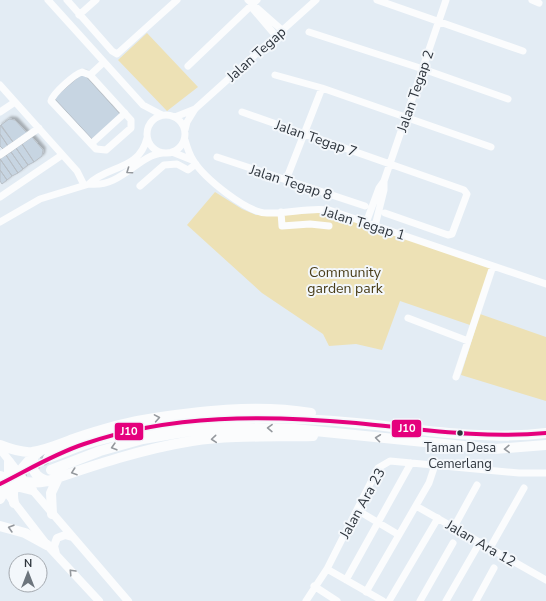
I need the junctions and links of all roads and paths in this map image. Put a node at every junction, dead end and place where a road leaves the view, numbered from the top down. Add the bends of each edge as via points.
1 (48, 0) edge
2 (67, 0) edge
3 (96, 0) edge
4 (177, 0) edge
5 (316, 0) edge
6 (377, 0) edge
7 (446, 0) edge
8 (532, 0) edge
9 (251, 2) edge
10 (539, 3) dead end
11 (79, 15) junction
12 (439, 21) junction
13 (282, 30) junction
14 (309, 32) dead end
15 (276, 36) junction
16 (523, 51) dead end
17 (104, 62) junction
18 (188, 66) dead end
19 (423, 69) junction
20 (90, 75) junction
21 (275, 75) dead end
22 (0, 85) edge
23 (322, 88) junction
24 (508, 100) dead end
25 (15, 102) junction
26 (143, 105) junction
27 (195, 109) junction
28 (0, 112) edge
29 (242, 112) dead end
30 (125, 113) junction
31 (162, 115) junction
32 (175, 117) junction
33 (406, 117) junction
34 (148, 126) junction
35 (39, 128) junction
36 (185, 130) junction
37 (304, 134) junction
38 (147, 138) junction
39 (184, 140) junction
40 (91, 144) junction
41 (491, 147) dead end
42 (172, 152) junction
43 (162, 153) junction
44 (0, 155) edge
45 (62, 155) junction
46 (217, 157) dead end
47 (194, 162) junction
48 (390, 164) junction
49 (286, 180) junction
50 (384, 182) junction
51 (86, 185) junction
52 (140, 186) dead end
53 (0, 197) edge
54 (365, 206) dead end
55 (281, 212) junction
56 (385, 213) dead end
57 (0, 222) edge
58 (366, 223) junction
59 (329, 226) dead end
60 (375, 226) junction
61 (494, 266) junction
62 (546, 284) edge
63 (408, 318) dead end
64 (468, 341) junction
65 (456, 377) dead end
66 (356, 423) junction
67 (546, 433) edge
68 (0, 445) edge
69 (546, 445) edge
70 (0, 449) edge
71 (37, 453) junction
72 (48, 458) tunnel mouth
73 (9, 462) joint
74 (412, 463) junction
75 (435, 465) junction
76 (546, 473) edge
77 (53, 477) junction
78 (8, 484) edge
79 (478, 485) dead end
80 (524, 488) dead end
81 (32, 490) joint
82 (14, 503) joint
83 (416, 506) junction
84 (357, 510) junction
85 (52, 514) junction
86 (438, 518) junction
87 (378, 522) junction
88 (0, 526) edge
89 (454, 527) junction
90 (399, 535) junction
91 (72, 537) junction
92 (453, 542) dead end
93 (480, 542) junction
94 (47, 545) junction
95 (490, 548) junction
96 (56, 555) junction
97 (494, 568) dead end
98 (327, 569) junction
99 (346, 580) junction
100 (546, 580) edge
101 (314, 586) junction
102 (366, 592) junction
103 (99, 601) edge
104 (128, 601) edge
105 (306, 601) edge
106 (336, 601) edge
107 (383, 601) edge
108 (390, 601) edge
109 (420, 601) edge
110 (446, 601) edge
111 (476, 601) edge

1 - 17 street
2 - 11 street
3 - 11 street
4 - 11 street via 117,54
5 - 13 street, Jalan Tegap
6 - 12 street
7 - 12 street, Jalan Tegap 2
8 - 10 street
9 - 13 street
9 - 15 street via 264,24
9 - 18 street
12 - 16 street
12 - 19 street, Jalan Tegap 2
13 - 15 street, Jalan Tegap
14 - 19 street
15 - 27 street, Jalan Tegap
17 - 20 street
17 - 26 street
19 - 24 street
19 - 33 street, Jalan Tegap 2
20 - 30 street
20 - 40 street via 82,72 77,74 53,96 51,101
21 - 23 street
22 - 25 street
23 - 33 street
23 - 37 street
25 - 28 street
25 - 35 street
26 - 31 street
26 - 34 street via 149,119
27 - 32 street, Jalan Tegap
27 - 36 street, Jalan Tegap
29 - 37 street, Jalan Tegap 7
30 - 40 street
30 - 40 street via 130,120 131,128 106,150 100,150
31 - 32 street
31 - 34 street via 156,117
32 - 36 street via 182,122
33 - 41 street
33 - 48 street, Jalan Tegap 2
34 - 38 street
35 - 44 street
35 - 45 street
36 - 39 street
37 - 48 street, Jalan Tegap 7
37 - 49 street
38 - 43 street via 150,145
38 - 51 street via 145,146 121,168 94,178
39 - 42 street via 182,146
39 - 47 street, Jalan Tegap 1
42 - 43 street
42 - 47 street, Jalan Tegap 1
43 -> 51 street via 153,154 126,174 96,185
45 - 51 street
45 - 53 street
46 - 49 street, Jalan Tegap 8
47 - 52 street via 188,170 176,164 164,165
47 - 55 street, Jalan Tegap 1 via 212,181 246,206 258,212
48 - 50 street, Jalan Tegap 2
48 - 56 street, Jalan Tegap 7 via 464,190 467,194 452,234 448,235
49 - 54 street, Jalan Tegap 8
50 - 58 street, Jalan Tegap 2 via 379,188
50 - 60 street, Jalan Tegap 2
51 - 57 street via 28,204
55 - 58 street, Jalan Tegap 1 via 329,210
55 - 59 street via 282,226
58 - 60 street, Jalan Tegap 1
60 - 61 street, Jalan Tegap 1
61 - 62 street, Jalan Tegap 1
61 - 64 street
63 - 64 street
64 - 65 street
66 - 67 highway via 490,436
71 -> 66 highway via 99,431 187,413 238,409 296,411
72 -> 66 highway via 94,441 188,422 237,418 296,418
68 - 71 highway
69 -> 77 highway via 494,449 351,435 239,437 192,441
70 - 73 main road
71 - 77 highway via 32,470 36,476
71 - 78 highway
73 - 78 highway
74 - 75 street, Jalan Ara 23
74 - 84 street, Jalan Ara 23 via 390,461 378,468
74 - 87 street
75 - 76 street, Jalan Ara 23
75 - 83 street via 430,483
77 - 78 highway
77 - 85 highway
78 - 81 highway
78 - 82 highway
79 - 89 street
80 - 95 street
81 - 85 main road
82 - 94 main road
83 - 86 street, Jalan Ara 12
83 - 90 street
84 - 87 street
84 - 98 street, Jalan Ara 23
85 - 91 main road
86 - 89 street, Jalan Ara 12
86 - 108 street
87 - 90 street
87 - 99 street
94 -> 88 highway via 26,533
89 - 93 street, Jalan Ara 12
90 - 102 street
91 - 96 main road via 57,538 54,546
91 - 104 main road
92 - 109 street
93 - 95 street, Jalan Ara 12
93 - 110 street
94 - 96 main road
95 - 100 street, Jalan Ara 12
103 -> 96 main road
97 - 111 street
98 - 99 street
98 - 101 street, Jalan Ara 23
99 - 102 street
101 - 105 street, Jalan Ara 23
101 - 106 street
102 - 107 street

